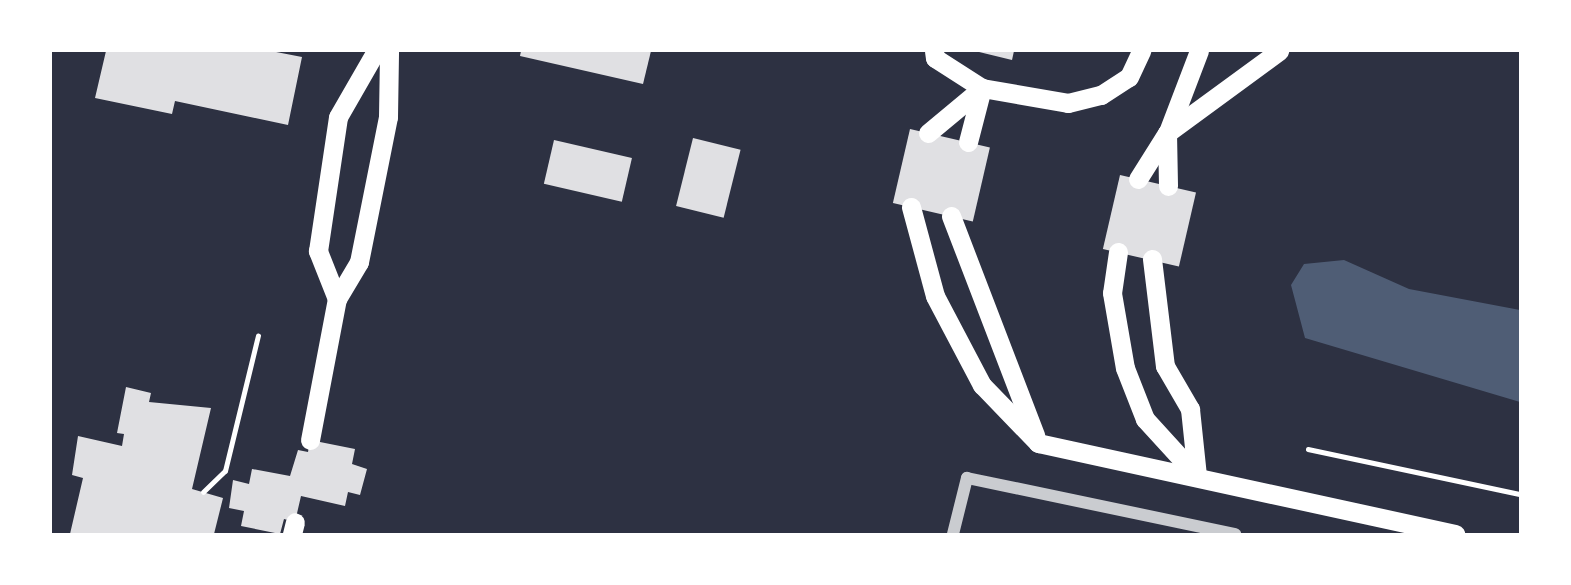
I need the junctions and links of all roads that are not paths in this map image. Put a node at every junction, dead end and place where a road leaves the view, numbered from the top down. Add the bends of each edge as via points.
1 (376, 51) edge
2 (389, 51) edge
3 (934, 51) edge
4 (1141, 51) edge
5 (1199, 51) edge
6 (1279, 51) edge
7 (982, 88) junction
8 (928, 133) dead end
9 (1167, 133) junction
10 (968, 142) dead end
11 (1138, 179) dead end
12 (1168, 186) dead end
13 (911, 207) dead end
14 (951, 216) dead end
15 (1118, 253) dead end
16 (1152, 260) dead end
17 (337, 299) junction
18 (310, 440) dead end
19 (1038, 443) junction
20 (1197, 476) junction
21 (953, 534) edge
22 (1235, 534) edge
23 (1455, 534) edge

1 - 17 highway via 338,117 318,251
2 - 17 highway via 388,117 359,262
3 - 7 highway via 934,58
4 - 7 highway via 1129,77 1101,95 1068,103
5 - 9 highway
6 - 9 highway
7 - 8 highway
7 - 10 highway
9 - 11 highway
9 - 12 highway
13 - 19 highway via 935,296 982,385
14 - 19 highway
15 - 20 highway via 1112,293 1125,368 1145,419
16 - 20 highway via 1165,366 1190,409
17 - 18 highway
19 - 20 highway
20 - 23 highway
21 - 22 street via 967,478

